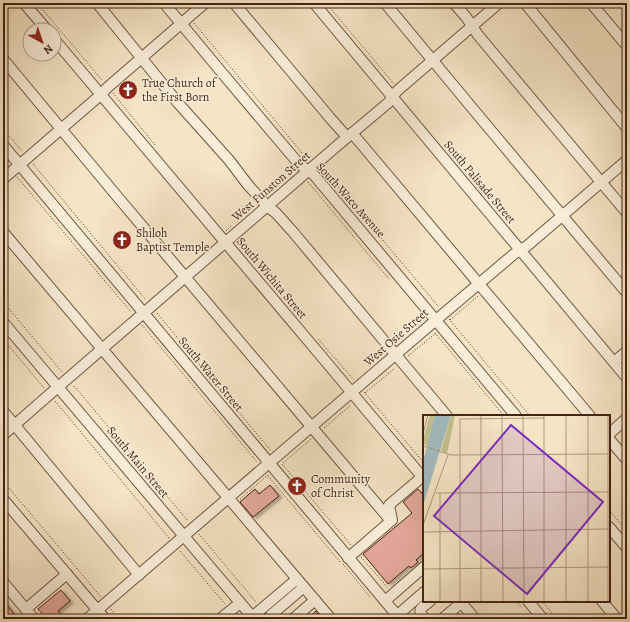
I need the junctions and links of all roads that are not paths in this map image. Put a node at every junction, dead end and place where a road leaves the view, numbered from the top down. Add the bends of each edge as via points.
1 (24, 3) edge
2 (96, 3) edge
3 (164, 3) edge
4 (205, 3) edge
5 (234, 3) edge
6 (314, 3) edge
7 (385, 3) edge
8 (454, 3) edge
9 (499, 3) edge
10 (525, 3) edge
11 (591, 3) edge
12 (39, 22) edge
13 (181, 23) junction
14 (472, 26) junction
15 (627, 46) edge
16 (62, 49) edge
17 (141, 58) junction
18 (3, 59) edge
19 (432, 61) junction
20 (100, 95) junction
21 (392, 98) junction
22 (627, 128) edge
23 (61, 129) junction
24 (350, 135) junction
25 (3, 145) edge
26 (627, 160) edge
27 (16, 168) junction
28 (308, 176) junction
29 (3, 179) edge
30 (602, 182) junction
31 (268, 206) junction
32 (627, 213) edge
33 (562, 216) junction
34 (3, 232) edge
35 (225, 242) junction
36 (520, 251) junction
37 (185, 277) junction
38 (480, 289) junction
39 (627, 293) edge
40 (144, 313) junction
41 (3, 322) edge
42 (436, 326) junction
43 (102, 349) junction
44 (627, 351) edge
45 (399, 358) junction
46 (614, 362) junction
47 (627, 378) edge
48 (58, 387) junction
49 (354, 396) junction
50 (3, 411) edge
51 (446, 415) edge
52 (515, 415) edge
53 (589, 415) edge
54 (627, 418) edge
55 (15, 425) junction
56 (314, 430) junction
57 (610, 433) edge
58 (3, 435) edge
59 (610, 440) edge
60 (627, 460) edge
61 (272, 466) junction
62 (423, 478) edge
63 (3, 498) edge
64 (232, 501) junction
65 (391, 521) junction
66 (610, 527) edge
67 (184, 536) junction
68 (627, 548) edge
69 (348, 558) junction
70 (423, 568) edge
71 (67, 574) junction
72 (139, 575) junction
73 (297, 579) junction
74 (3, 582) edge
75 (304, 587) junction
76 (423, 593) edge
77 (4, 595) edge
78 (315, 600) junction
79 (385, 601) junction
80 (429, 602) edge
81 (461, 602) edge
82 (529, 602) edge
83 (603, 602) edge
84 (240, 603) junction
85 (98, 610) junction
86 (268, 612) edge
87 (26, 614) edge
88 (253, 618) edge
89 (396, 618) edge
90 (420, 618) edge
91 (34, 619) edge
92 (87, 619) edge
93 (105, 619) edge
94 (220, 619) edge
95 (293, 619) edge
96 (331, 619) edge
97 (442, 619) edge
98 (475, 619) edge
99 (543, 619) edge
100 (617, 619) edge

1 - 12 street
2 - 17 street
3 - 13 street, South Waco Avenue
4 - 13 street
5 - 24 street via 331,119
6 - 21 street, South Palisade Street
7 - 19 street
8 - 14 street
9 - 14 street, West Funston Street
10 - 22 street
11 - 15 street
13 - 17 street
13 - 28 street, South Waco Avenue
14 - 19 street, West Funston Street
14 - 30 street
16 - 20 street, South Wichita Street
17 - 20 street
17 - 31 street
18 - 23 street
19 - 21 street, West Funston Street
19 - 33 street
20 - 23 street
20 - 35 street, South Wichita Street
21 - 24 street, West Funston Street
21 - 36 street, South Palisade Street
23 - 27 street
23 - 37 street
24 - 28 street, West Funston Street
24 - 38 street
25 - 27 street, South Water Street
26 - 30 street, West Osie Street
27 - 29 street
27 - 40 street, South Water Street
28 - 31 street, West Funston Street
28 - 42 street, South Waco Avenue via 314,175
30 - 32 street
30 - 33 street, West Osie Street
31 - 35 street, West Funston Street
31 - 45 street via 281,218
33 - 36 street, West Osie Street
33 - 39 street
34 - 43 street
35 - 37 street, West Funston Street
35 - 49 street, South Wichita Street
36 - 38 street, West Osie Street
36 - 46 street, South Palisade Street
37 - 40 street, West Funston Street
37 - 56 street
38 - 42 street, West Osie Street
38 - 53 street
40 - 43 street, West Funston Street
40 - 61 street, South Water Street
41 - 48 street, South Main Street
42 - 45 street, West Osie Street
42 - 52 street, South Waco Avenue
43 - 48 street, West Funston Street
43 - 64 street
44 - 46 street
45 - 49 street, West Osie Street
45 - 51 street
46 - 47 street, South Palisade Street
48 - 55 street, West Funston Street
48 - 67 street, South Main Street
49 - 56 street, West Osie Street
49 - 62 street, South Wichita Street
50 - 55 street
54 - 57 street
55 - 58 street, West Funston Street
55 - 72 street
56 - 61 street, West Osie Street
56 - 65 street
59 - 60 street
61 - 64 street, West Osie Street
61 - 69 street, South Water Street
62 - 65 street via 389,505
63 - 71 street
64 - 67 street, West Osie Street
64 - 73 street
65 - 69 street
66 - 68 street
67 - 72 street, West Osie Street
67 - 84 street, South Main Street
69 - 79 street, South Water Street
70 - 79 street
71 - 85 street
71 - 87 street
72 - 85 street, West Osie Street
73 - 75 street
73 - 86 street
74 - 87 street
75 - 78 street
75 - 86 street
76 - 89 street
77 - 87 street
78 - 95 street
78 - 96 street
79 - 89 street, South Water Street
80 - 90 street via 421,608
81 - 97 street
81 - 98 street
82 - 99 street
83 - 100 street
84 - 88 street, South Main Street
84 - 94 street
85 - 92 street, West Osie Street
85 - 93 street
86 - 88 street
87 - 91 street

